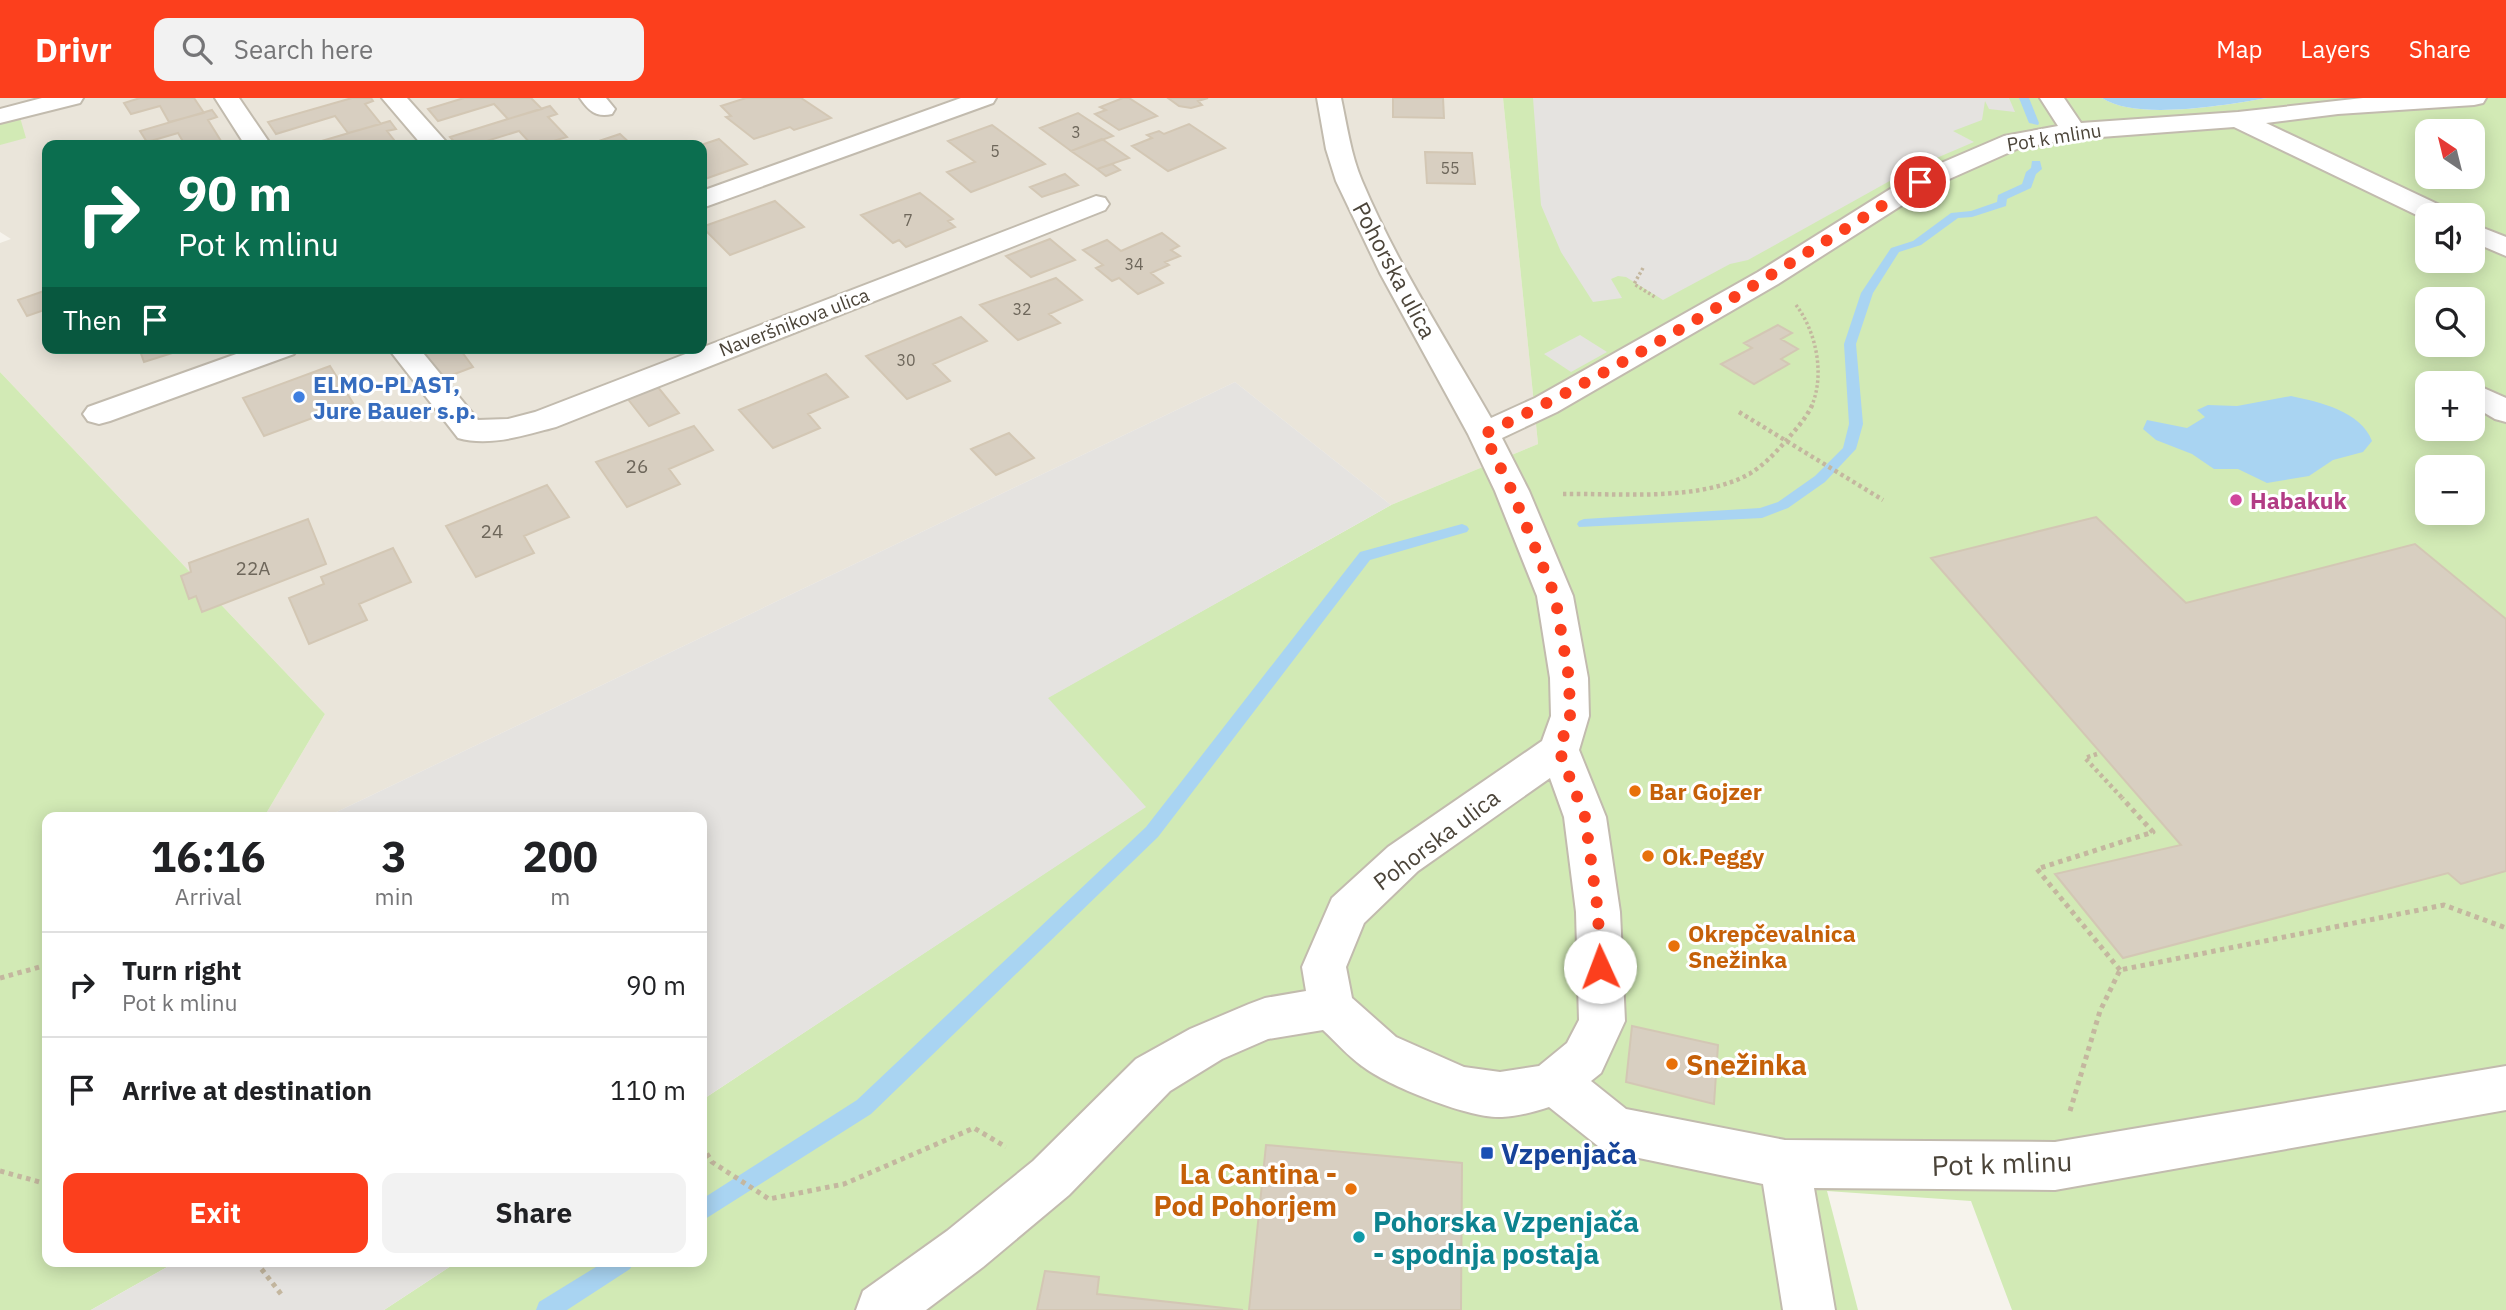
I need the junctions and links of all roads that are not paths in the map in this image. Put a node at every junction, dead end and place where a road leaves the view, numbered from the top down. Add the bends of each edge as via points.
1 (71, 98) edge
2 (227, 98) edge
3 (394, 98) edge
4 (984, 98) edge
5 (1329, 98) edge
6 (2052, 98) edge
7 (2473, 98) edge
8 (0, 117) edge
9 (2238, 119) junction
10 (2074, 131) junction
11 (255, 140) edge
12 (432, 140) edge
13 (707, 198) edge
14 (1096, 204) dead end
15 (2415, 204) edge
16 (2485, 237) edge
17 (2506, 247) edge
18 (267, 354) edge
19 (408, 354) edge
20 (2485, 400) edge
21 (2506, 412) edge
22 (99, 414) dead end
23 (1484, 434) junction
24 (1559, 750) junction
25 (1331, 1008) junction
26 (1555, 1082) junction
27 (2506, 1088) edge
28 (1785, 1164) junction
29 (882, 1310) edge
30 (1809, 1310) edge

1 - 8 street
2 - 11 street
3 - 12 street
4 - 13 street
5 - 23 street, Pohorska ulica via 1349,181
6 - 10 street
7 - 9 street, Pot k mlinu
9 - 10 street, Pot k mlinu
9 - 15 street, Pot k mlinu
10 - 23 street, Pot k mlinu via 2013,141 1920,182 1768,278 1552,401
14 - 19 street, Naveršnikova ulica via 545,420 508,429 470,431
16 - 17 street
18 - 22 street
20 - 21 street
23 - 24 street, Pohorska ulica via 1555,596 1569,678 1570,716
24 - 25 street, Pohorska ulica via 1403,859 1347,911 1324,967
24 - 26 street via 1585,817 1598,912 1602,1021 1584,1058
25 - 26 street via 1380,1052 1464,1088 1500,1095
25 - 29 street via 1265,1019 1206,1044 1153,1075 1051,1178
26 - 28 street, Pot k mlinu via 1615,1130
27 - 28 street, Pot k mlinu via 2054,1166
28 - 30 street

